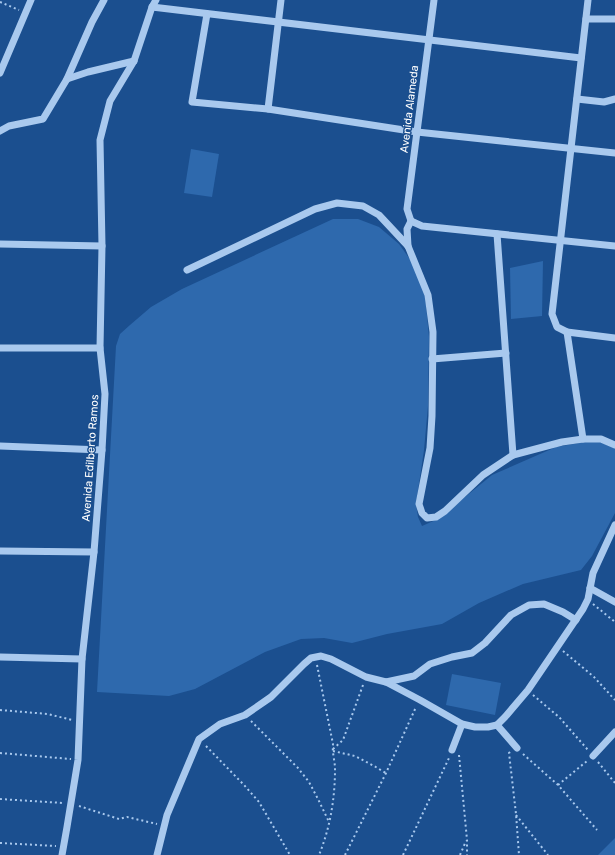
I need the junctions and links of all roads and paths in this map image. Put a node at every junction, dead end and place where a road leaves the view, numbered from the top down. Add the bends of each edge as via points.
1 (31, 0) edge
2 (104, 0) edge
3 (156, 0) edge
4 (281, 0) edge
5 (434, 0) edge
6 (588, 0) edge
7 (0, 2) edge
8 (152, 7) junction
9 (26, 13) junction
10 (207, 14) junction
11 (586, 19) junction
12 (615, 19) edge
13 (278, 22) junction
14 (429, 39) junction
15 (581, 58) junction
16 (134, 61) junction
17 (0, 72) edge
18 (67, 79) junction
19 (577, 99) junction
20 (615, 99) edge
21 (268, 109) junction
22 (0, 131) edge
23 (417, 132) junction
24 (571, 149) junction
25 (615, 153) edge
26 (411, 220) junction
27 (497, 234) junction
28 (560, 241) junction
29 (0, 244) edge
30 (102, 246) junction
31 (408, 246) junction
32 (615, 246) edge
33 (187, 270) dead end
34 (567, 332) junction
35 (615, 338) edge
36 (0, 348) edge
37 (100, 348) junction
38 (506, 353) junction
39 (432, 359) junction
40 (583, 439) junction
41 (615, 445) edge
42 (0, 446) edge
43 (102, 450) junction
44 (513, 455) junction
45 (615, 525) edge
46 (612, 537) edge
47 (0, 551) edge
48 (94, 552) junction
49 (590, 588) junction
50 (588, 599) junction
51 (615, 602) edge
52 (576, 620) junction
53 (615, 622) edge
54 (557, 646) junction
55 (0, 656) edge
56 (315, 658) junction
57 (82, 660) junction
58 (366, 677) junction
59 (386, 682) junction
60 (528, 690) junction
61 (420, 700) junction
62 (615, 700) edge
63 (0, 710) edge
64 (245, 715) junction
65 (79, 722) junction
66 (462, 724) junction
67 (497, 725) junction
68 (615, 732) edge
69 (199, 739) junction
70 (517, 748) junction
71 (333, 750) junction
72 (452, 750) junction
73 (0, 753) edge
74 (593, 756) junction
75 (78, 760) junction
76 (386, 773) junction
77 (615, 783) edge
78 (558, 785) junction
79 (0, 800) edge
80 (71, 803) junction
81 (516, 814) junction
82 (330, 823) junction
83 (164, 825) junction
84 (597, 830) dead end
85 (467, 840) junction
86 (0, 844) edge
87 (63, 846) junction
88 (62, 855) edge
89 (156, 855) edge
90 (290, 855) edge
91 (319, 855) edge
92 (345, 855) edge
93 (403, 855) edge
94 (460, 855) edge
95 (467, 855) edge
96 (519, 855) edge
97 (548, 855) edge

1 - 9 street
2 - 18 street
3 - 8 street, Avenida Edilberto Ramos
4 - 13 street
5 - 14 street, Avenida Alameda
6 - 11 street
7 - 9 path
8 - 10 street
8 - 16 street, Avenida Edilberto Ramos
9 - 17 street
10 - 13 street
10 - 21 street via 192,102
11 - 12 street
11 - 15 street
13 - 14 street
13 - 21 street
14 - 15 street
14 - 23 street, Avenida Alameda
15 - 19 street
16 - 18 street
16 - 30 street, Avenida Edilberto Ramos via 110,101 100,140
18 - 22 street via 43,119 9,126
19 - 20 street via 604,102
19 - 24 street
21 - 23 street
23 - 24 street
23 - 26 street, Avenida Alameda via 407,210
24 - 25 street
24 - 28 street
26 - 27 street via 422,226
26 - 31 street, Avenida Alameda via 407,229
27 - 28 street
27 - 38 street
28 - 32 street
28 - 34 street via 552,314 557,327
29 - 30 street
30 - 37 street, Avenida Edilberto Ramos
31 - 33 street via 379,215 363,206 337,203 315,209
31 - 39 street via 428,295 433,332
34 - 35 street
34 - 40 street
36 - 37 street
37 - 43 street, Avenida Edilberto Ramos via 105,394
38 - 39 street
38 - 44 street
39 - 44 street via 432,424 419,504 422,513 427,518 436,517 483,475
40 - 41 street via 601,439
40 - 44 street
42 - 43 street
43 - 48 street, Avenida Edilberto Ramos
45 - 46 street
46 - 49 street via 593,573
47 - 48 street
48 - 57 street, Avenida Edilberto Ramos
49 - 50 street
49 - 51 street
50 - 52 street
50 - 53 path
52 - 54 street
52 - 59 street via 544,604 529,605 511,615 472,654 430,664 414,676
54 - 60 street
54 - 62 path via 594,677
55 - 57 street
56 - 58 street via 321,656 331,659
56 - 64 street via 311,658 271,697
56 - 71 path
57 - 65 street, Avenida Edilberto Ramos
58 - 59 street
58 - 71 path via 343,740
59 - 61 street
60 - 67 street
60 - 74 path via 559,717
61 - 66 street
61 - 76 path
63 - 65 path via 48,714
64 - 69 street via 220,724
64 - 82 path via 298,768 309,782
65 - 75 street, Avenida Edilberto Ramos
66 - 67 street via 475,727
66 - 72 street
67 - 70 street
68 - 74 street
69 - 83 street
69 - 90 path via 259,802
70 - 78 path
70 - 81 path via 509,753
71 - 76 path via 355,756
71 - 82 path via 334,801
72 - 85 path via 459,754
72 - 93 path
73 - 75 path
74 - 77 path
74 - 78 path
75 - 80 street, Avenida Edilberto Ramos
76 - 92 path
78 - 84 path
79 - 80 path
80 - 83 path via 118,819 127,817
80 - 87 street, Avenida Edilberto Ramos
81 - 96 path
81 - 97 path
82 - 91 path
83 - 89 street
85 - 94 path
85 - 95 path
86 - 87 path
87 - 88 street, Avenida Edilberto Ramos

